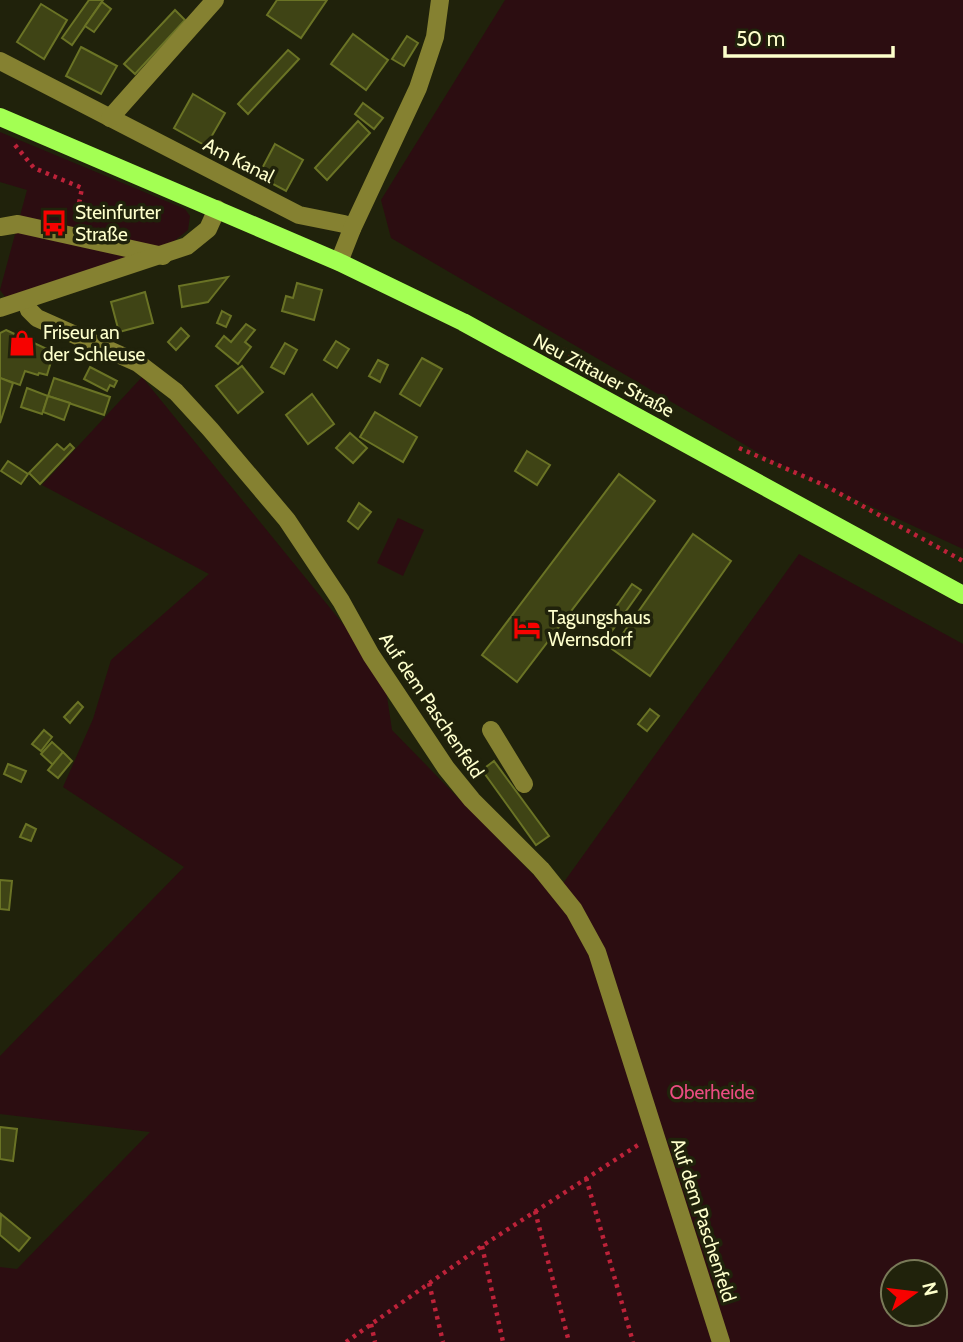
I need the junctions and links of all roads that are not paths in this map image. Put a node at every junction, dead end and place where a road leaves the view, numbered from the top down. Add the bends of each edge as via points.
1 (215, 0) edge
2 (440, 0) edge
3 (0, 61) edge
4 (0, 117) edge
5 (110, 118) junction
6 (217, 209) junction
7 (0, 227) edge
8 (352, 229) junction
9 (163, 256) junction
10 (339, 262) junction
11 (26, 301) junction
12 (0, 308) edge
13 (963, 595) edge
14 (491, 730) dead end
15 (524, 784) dead end
16 (721, 1342) edge

1 - 5 street
2 - 8 street via 435,37 418,88
3 - 5 street, Am Kanal
4 - 6 main road, Neu Zittauer Straße
5 - 8 street, Am Kanal via 299,215
6 - 9 street via 198,238
6 - 10 main road, Neu Zittauer Straße
7 - 9 street via 18,224
8 - 10 street
9 - 11 street
10 - 13 main road, Neu Zittauer Straße via 463,322
11 - 12 street
11 - 16 street, Auf dem Paschenfeld via 37,318 127,358 176,392 210,429 287,520 446,768 574,910 597,952
14 - 15 street

